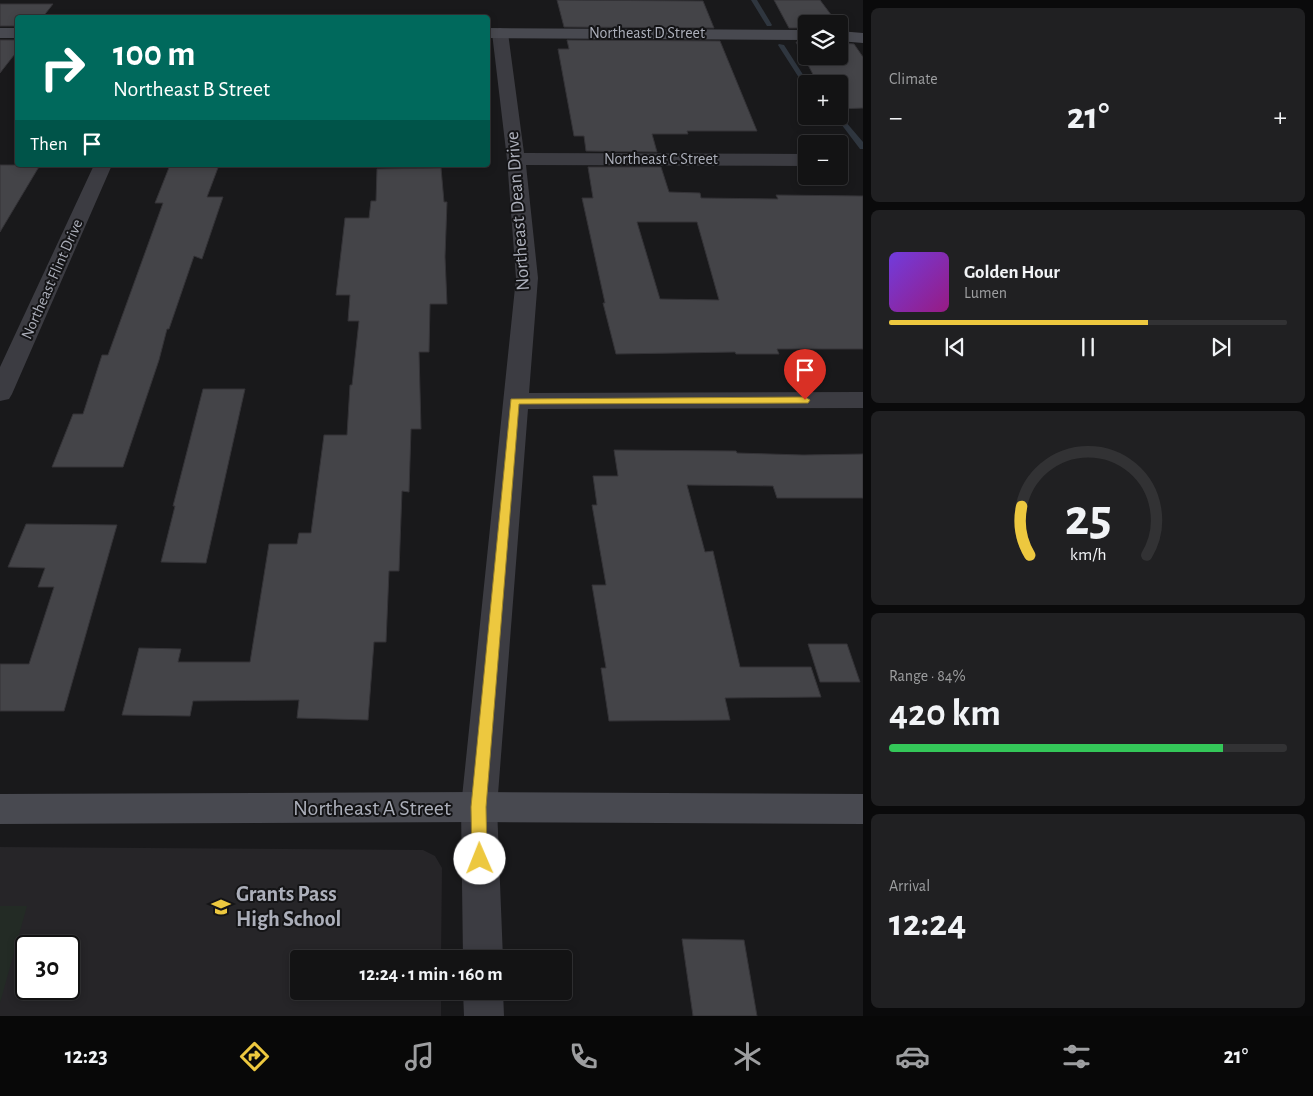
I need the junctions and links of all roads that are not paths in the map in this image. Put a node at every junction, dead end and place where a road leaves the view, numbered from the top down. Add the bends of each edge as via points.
1 (0, 33) edge
2 (15, 33) edge
3 (494, 33) edge
4 (798, 35) edge
5 (848, 37) edge
6 (863, 38) edge
7 (516, 159) junction
8 (798, 160) edge
9 (102, 167) edge
10 (0, 394) edge
11 (863, 400) edge
12 (514, 401) junction
13 (479, 807) junction
14 (0, 809) edge
15 (863, 809) edge
16 (482, 950) edge
17 (484, 1000) edge
18 (484, 1016) edge

1 - 2 street
3 - 4 street, Northeast D Street
3 - 7 street, Northeast Dean Drive
5 - 6 street
7 - 8 street, Northeast C Street
7 - 12 street, Northeast Dean Drive via 527,278
9 - 10 street, Northeast Flint Drive
11 - 12 street
12 - 13 street, Northeast Dean Drive
13 - 14 street, Northeast A Street
13 - 15 street, Northeast A Street
13 - 16 street, Northeast Dean Drive
17 - 18 street

